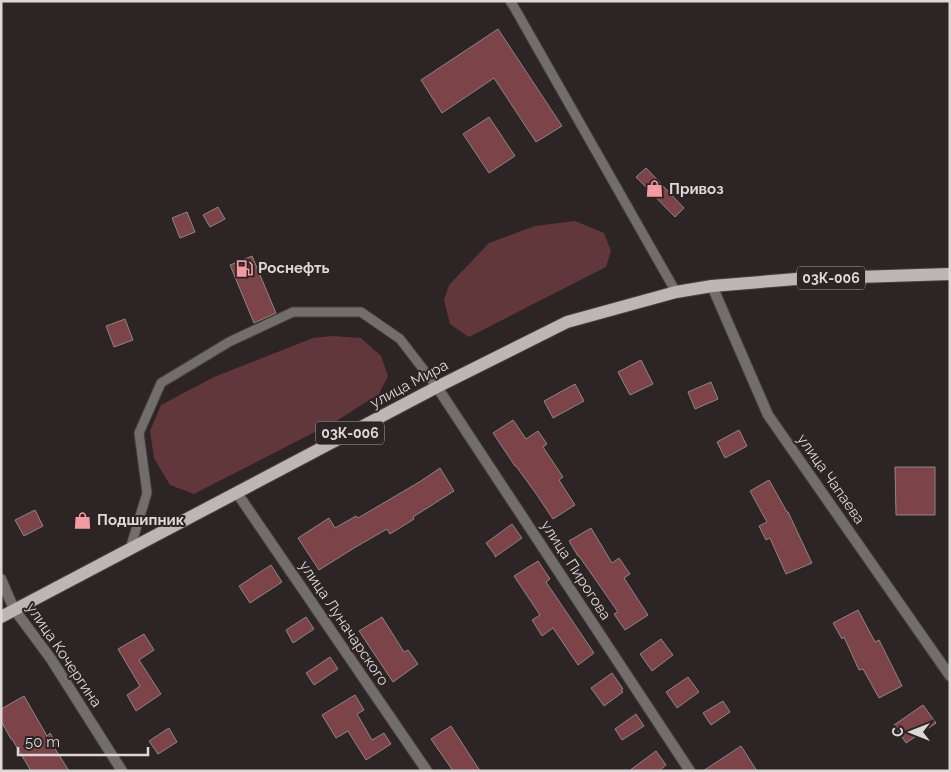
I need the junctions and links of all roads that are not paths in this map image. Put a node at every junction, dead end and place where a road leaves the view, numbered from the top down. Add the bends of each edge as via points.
1 (510, 1) edge
2 (950, 274) edge
3 (712, 286) junction
4 (676, 292) junction
5 (437, 386) junction
6 (237, 493) junction
7 (130, 549) junction
8 (1, 579) edge
9 (14, 609) junction
10 (1, 617) edge
11 (950, 676) edge
12 (122, 771) edge
13 (427, 771) edge
14 (690, 771) edge

1 - 4 lane
2 - 3 main road, 03К-006 via 796,279
3 - 4 main road, улица Мира / 03К-006
3 - 11 street, улица Чапаева via 768,415
4 - 5 main road, улица Мира / 03К-006 via 566,322
5 - 6 main road, улица Мира / 03К-006
5 - 7 lane via 400,339 362,312 293,312 229,342 161,383 139,433 147,493
5 - 14 street, улица Пирогова
6 - 7 main road, улица Мира / 03К-006
6 - 13 street, улица Луначарского
7 - 9 main road, улица Мира / 03К-006
8 - 9 street, улица Кочергина
9 - 10 main road, улица Мира / 03К-006
9 - 12 street, улица Кочергина via 51,659

